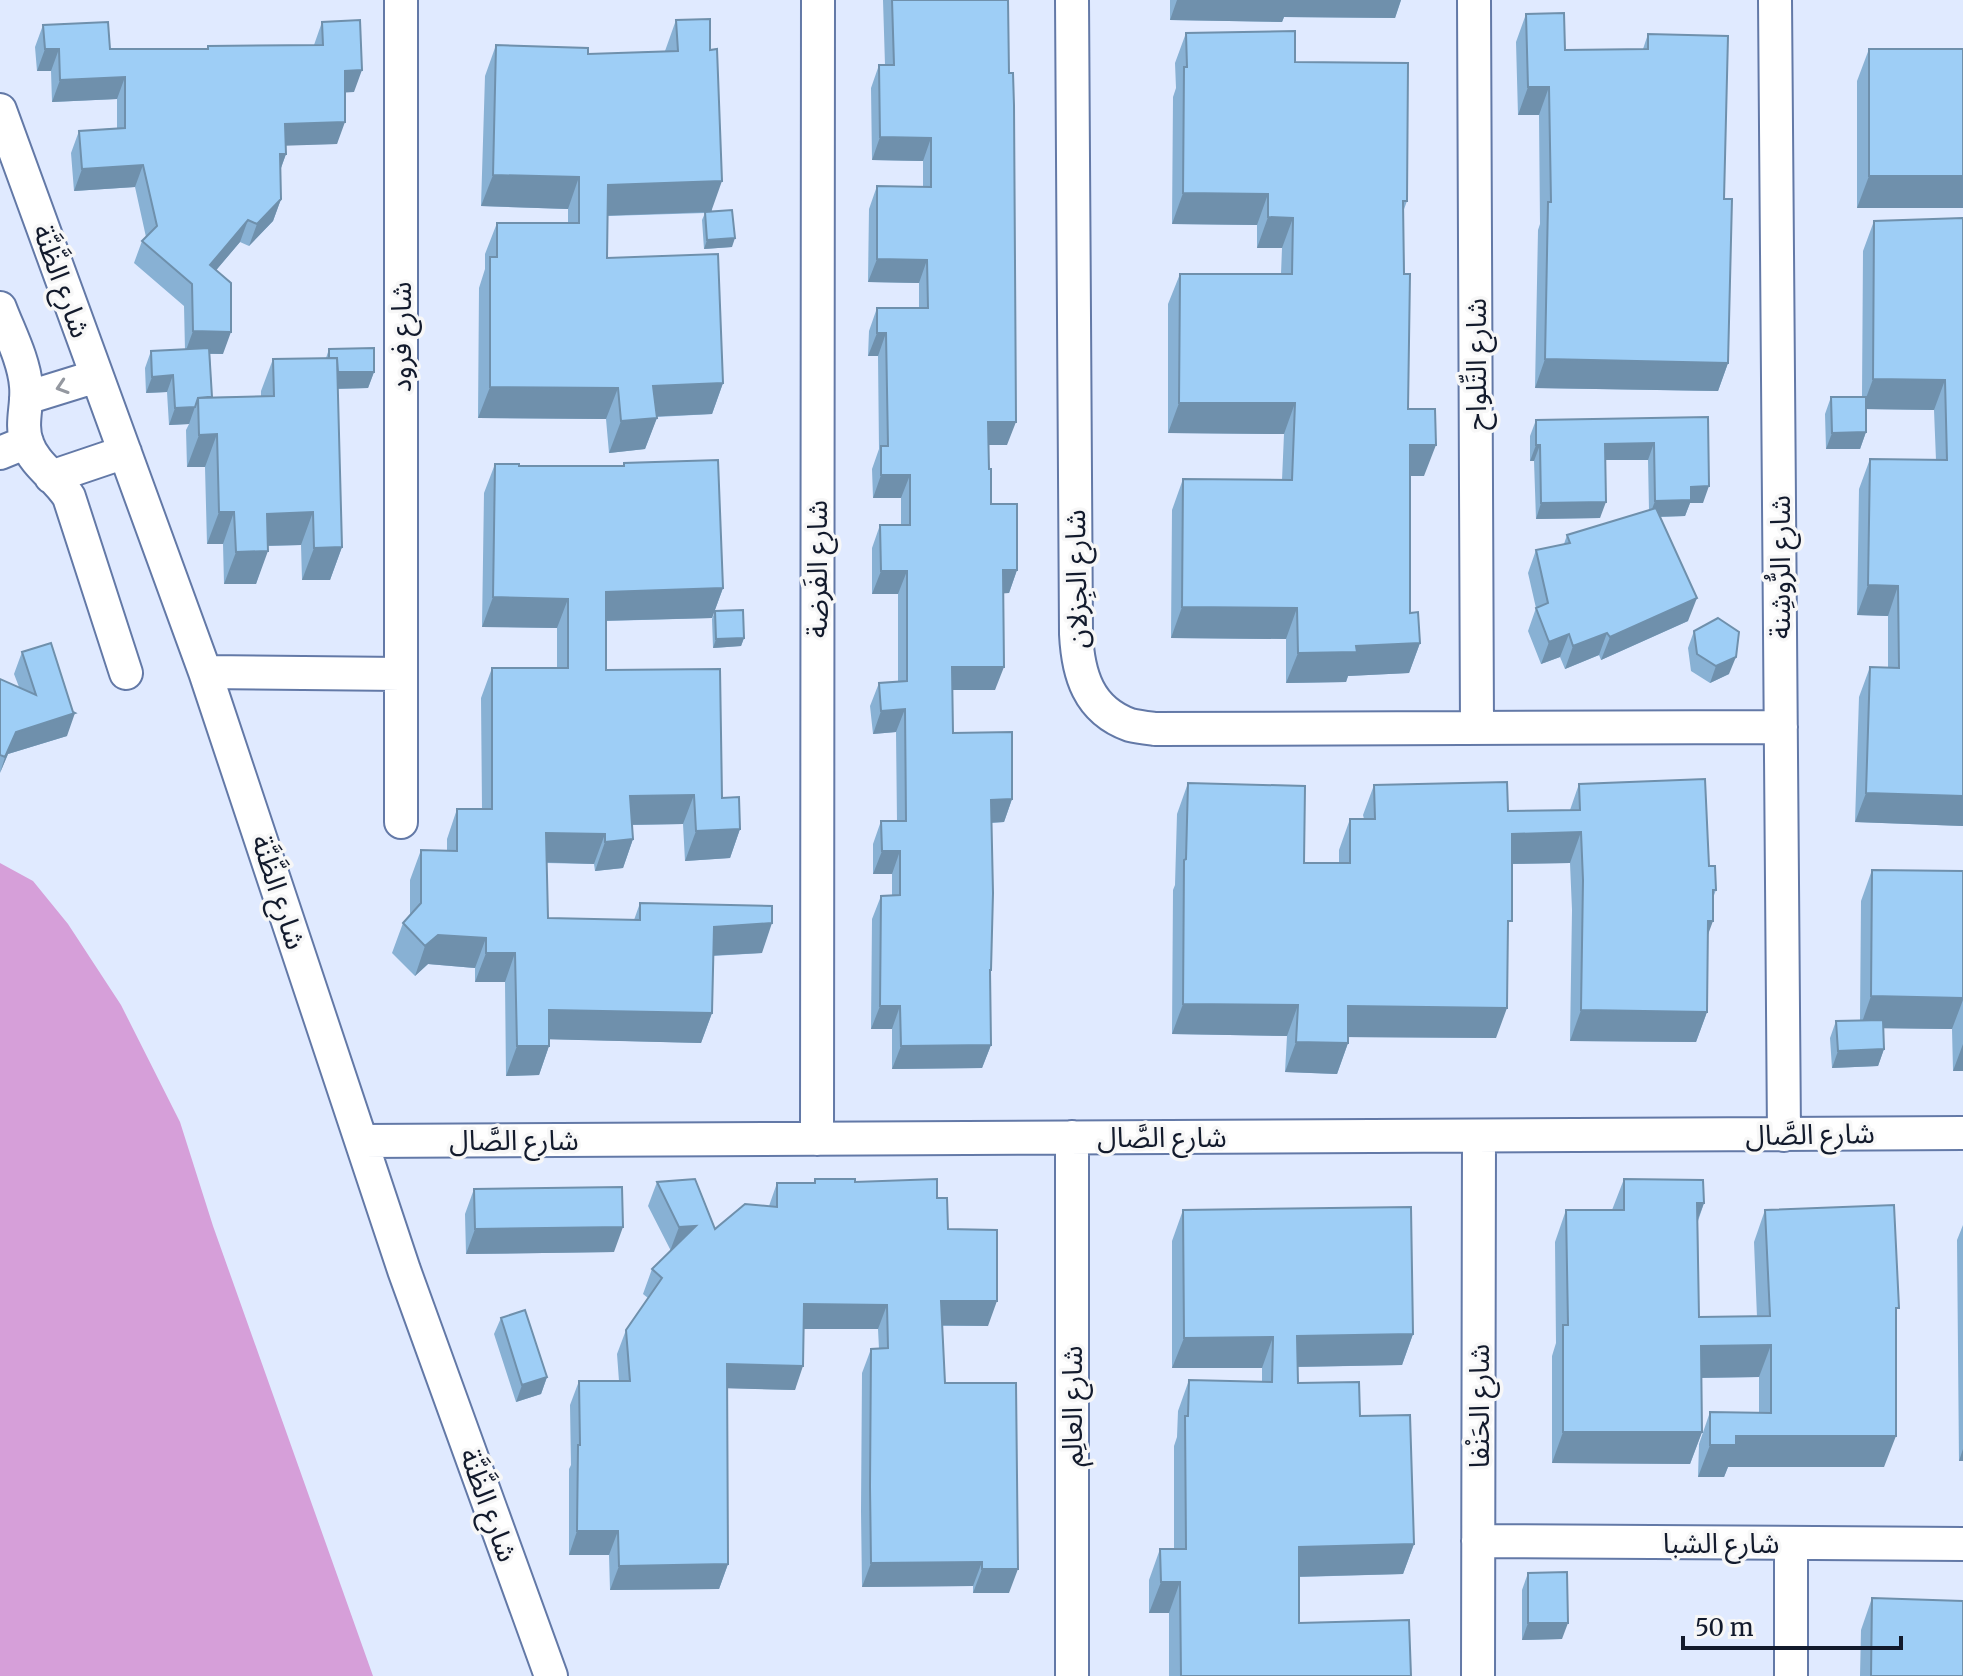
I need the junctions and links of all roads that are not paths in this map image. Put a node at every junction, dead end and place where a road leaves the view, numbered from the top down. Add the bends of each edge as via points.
1 (401, 0) edge
2 (818, 0) edge
3 (1072, 0) edge
4 (1474, 0) edge
5 (1775, 0) edge
6 (2, 124) edge
7 (0, 308) edge
8 (97, 376) junction
9 (26, 398) junction
10 (13, 448) edge
11 (125, 452) junction
12 (51, 477) junction
13 (205, 672) junction
14 (126, 673) dead end
15 (401, 674) junction
16 (1781, 727) junction
17 (1477, 728) junction
18 (401, 822) dead end
19 (1963, 1133) edge
20 (1784, 1135) junction
21 (1479, 1136) junction
22 (1072, 1137) junction
23 (817, 1139) junction
24 (362, 1141) junction
25 (1478, 1541) junction
26 (1791, 1543) junction
27 (1963, 1544) edge
28 (551, 1676) edge
29 (1072, 1676) edge
30 (1478, 1676) edge
31 (1791, 1676) edge

1 - 15 street, شارع فرود
2 - 23 street, شارع الفَرضة
3 - 17 street, شارع الجِزلان via 1076,634 1077,662 1091,694 1116,718 1155,729
4 - 17 street, شارع التِّلواح
5 - 16 street, شارع الرُّوشِنة
6 - 8 street, شارع الظَّنَّة
7 - 9 street via 25,374
8 -> 9 street
8 - 11 street, شارع الظَّنَّة
9 - 10 street via 23,428
10 - 12 street
11 - 12 street
11 - 13 street, شارع الظَّنَّة
12 - 14 street via 73,505
13 - 15 street
13 - 24 street, شارع الظَّنَّة
15 - 18 street, شارع فرود
16 - 17 street, شارع الجِزلان
16 - 20 street, شارع الرُّوشِنة
19 - 20 street, شارع الصَّال
20 - 21 street, شارع الصَّال
21 - 22 street, شارع الصَّال
21 - 25 street, شارع الحَنْفا
22 - 23 street, شارع الصَّال
22 - 29 street, شارع العالِم
23 - 24 street, شارع الصَّال
24 - 28 street, شارع الظَّنَّة
25 - 26 street, شارع الشبا
25 - 30 street, شارع الحَنْفا
26 - 27 street, شارع الشبا
26 - 31 street

